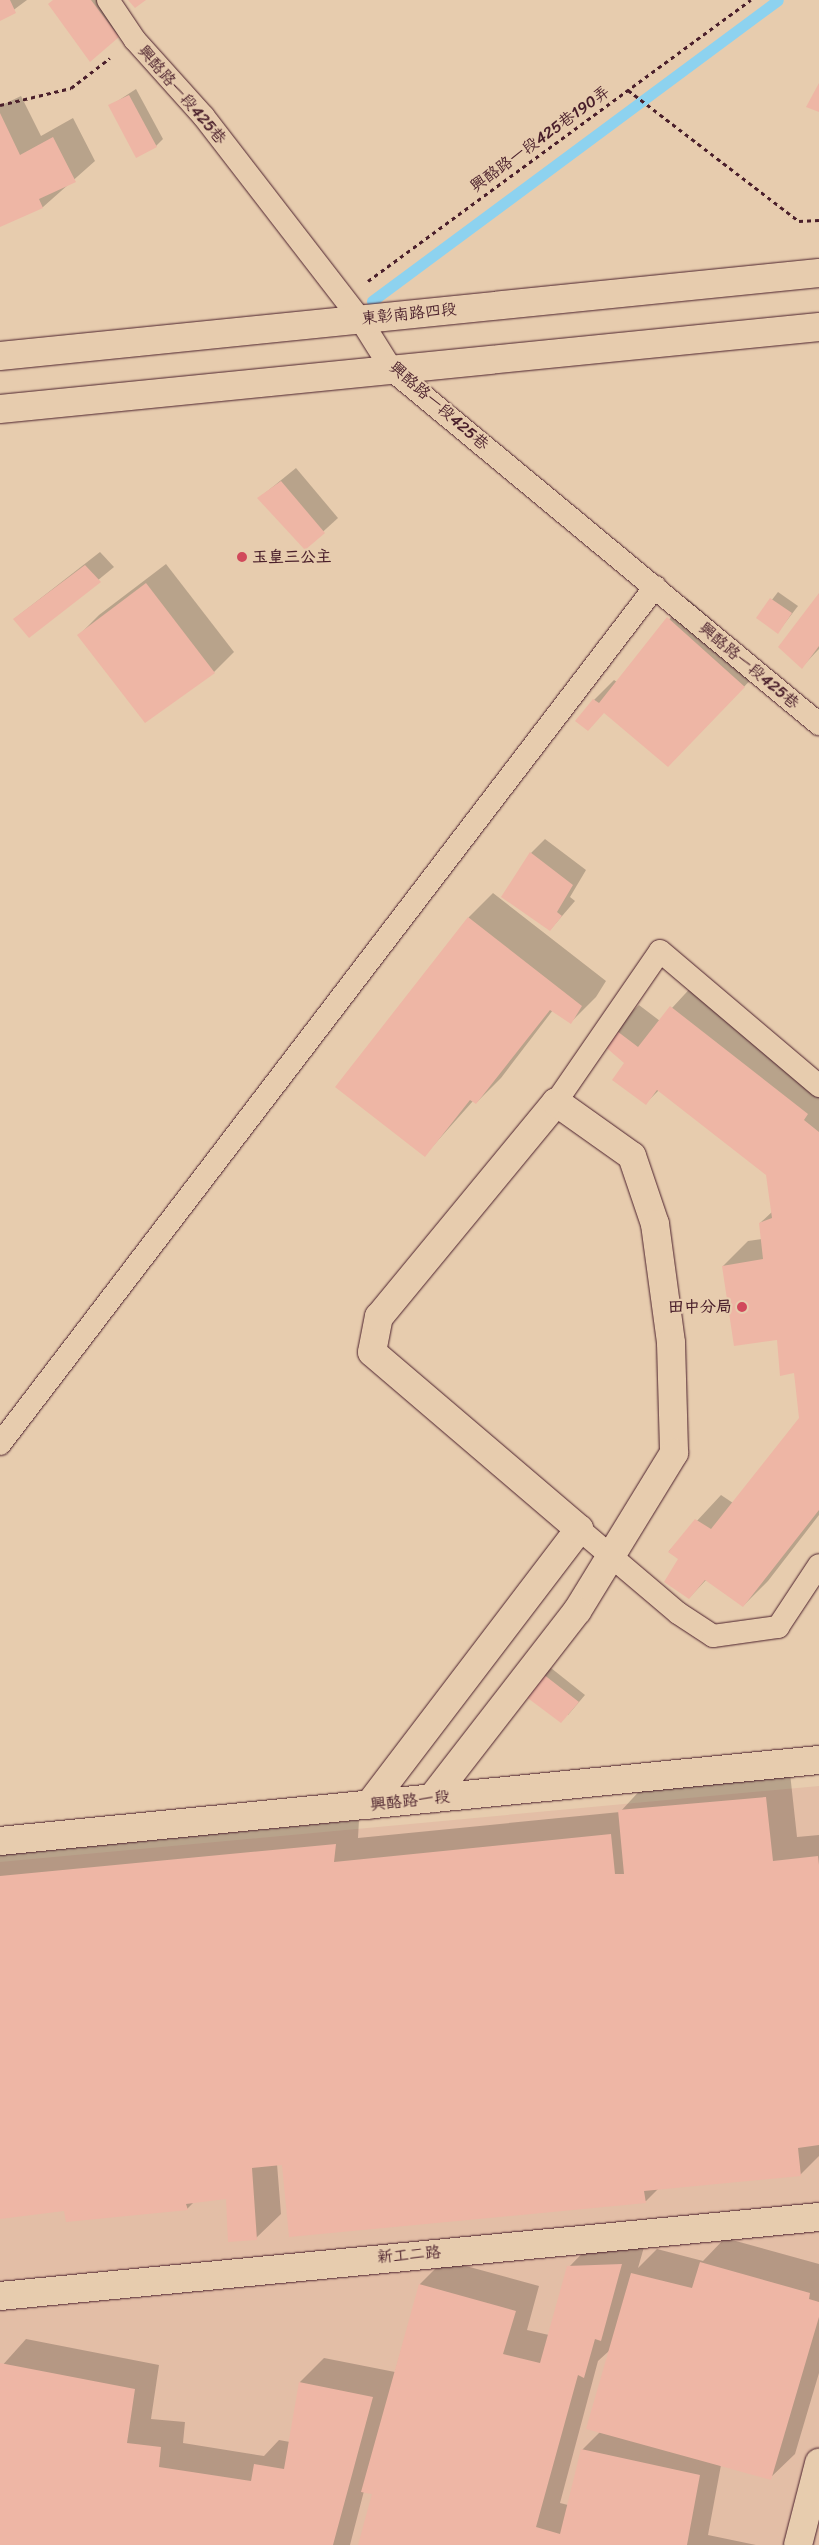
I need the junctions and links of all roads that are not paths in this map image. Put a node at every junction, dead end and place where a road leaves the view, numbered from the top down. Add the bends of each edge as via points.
1 (108, 0) edge
2 (819, 273) edge
3 (352, 308) junction
4 (819, 327) edge
5 (0, 356) edge
6 (392, 370) junction
7 (0, 409) edge
8 (655, 587) junction
9 (819, 724) edge
10 (819, 1086) edge
11 (556, 1102) junction
12 (0, 1444) edge
13 (579, 1530) junction
14 (609, 1558) junction
15 (819, 1565) edge
16 (819, 1760) edge
17 (432, 1798) junction
18 (369, 1805) junction
19 (0, 1841) edge
20 (819, 2217) edge
21 (0, 2296) edge
22 (819, 2464) edge
23 (798, 2545) edge

1 - 3 lane, 興酪路一段425巷 via 135,40 204,117
2 - 3 street, 東彰南路四段
3 - 5 street, 東彰南路四段
3 - 6 lane, 興酪路一段425巷
4 - 6 street
6 - 7 street
6 - 8 lane, 興酪路一段425巷
8 - 9 lane, 興酪路一段425巷
8 - 12 lane
10 - 11 lane via 660,951
11 - 13 street via 379,1317 372,1352
11 - 14 street via 632,1156 655,1224 671,1344 674,1453
13 - 14 lane
13 - 18 street
14 - 15 lane via 678,1613 713,1636 778,1627
14 - 17 street via 577,1611
16 - 17 street, 興酪路一段
17 - 18 street, 興酪路一段
18 - 19 street, 興酪路一段
20 - 21 street, 新工二路
22 - 23 street

